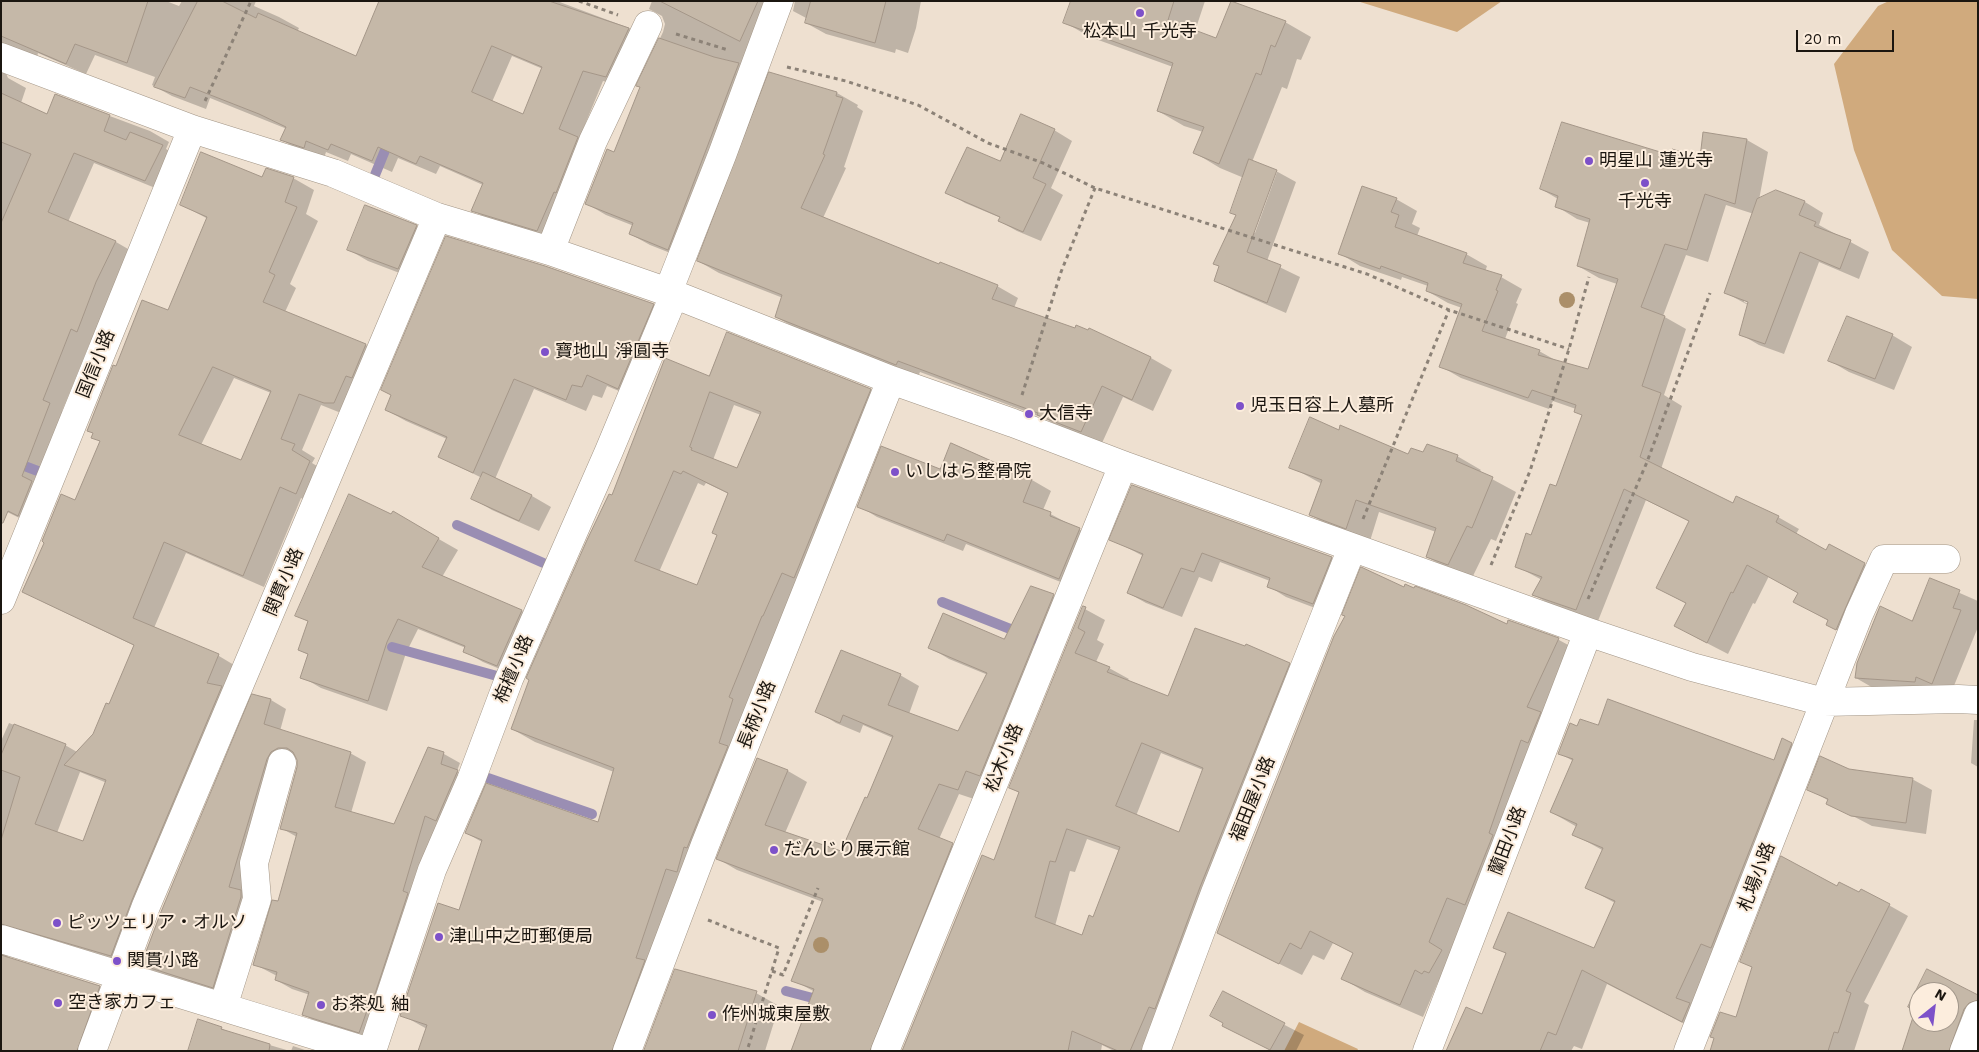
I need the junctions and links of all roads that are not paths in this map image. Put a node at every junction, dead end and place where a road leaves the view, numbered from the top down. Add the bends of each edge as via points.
1 (779, 1) edge
2 (648, 25) dead end
3 (1, 57) edge
4 (192, 129) junction
5 (437, 217) junction
6 (550, 251) junction
7 (671, 293) junction
8 (891, 380) junction
9 (1123, 465) junction
10 (1352, 548) junction
11 (1946, 559) dead end
12 (1, 600) edge
13 (1582, 630) junction
14 (1978, 700) edge
15 (1824, 702) junction
16 (282, 763) dead end
17 (1, 939) edge
18 (120, 976) junction
19 (223, 1007) junction
20 (1978, 1015) edge
21 (92, 1051) edge
22 (366, 1051) edge
23 (372, 1051) edge
24 (627, 1051) edge
25 (885, 1051) edge
26 (1156, 1051) edge
27 (1427, 1051) edge
28 (1688, 1051) edge
29 (1964, 1051) edge

1 - 7 street, 栴檀小路
2 - 6 street via 593,141
3 - 4 street
4 - 5 street via 333,173
4 - 12 street, 国信小路
5 - 6 street
5 - 18 street, 関貫小路 via 146,906
6 - 7 street
7 - 8 street
7 - 23 street, 栴檀小路 via 609,451 509,679 471,780 432,870
8 - 9 street
8 - 24 street, 長柄小路 via 680,909
9 - 10 street
9 - 25 street, 松木小路
10 - 13 street
10 - 26 street, 福田屋小路
11 - 15 street, 札場小路 via 1884,559
13 - 15 street via 1692,667
13 - 27 street, 蘭田小路
14 - 15 street
15 - 28 street, 札場小路
16 - 19 street via 254,862 257,899
17 - 18 street
18 - 19 street
18 - 21 street, 関貫小路
19 - 22 street
20 - 29 street

